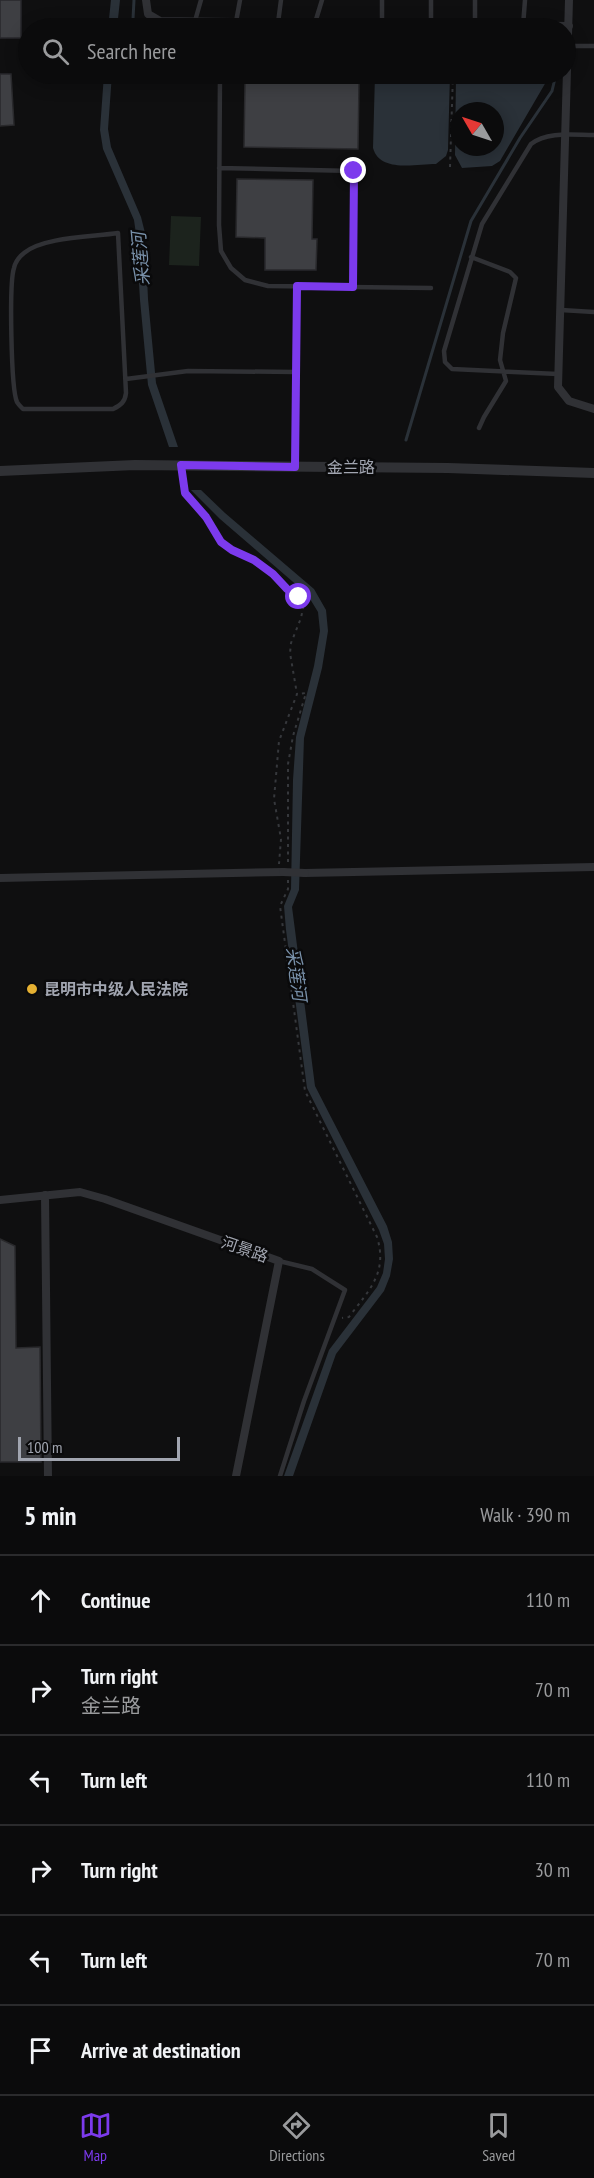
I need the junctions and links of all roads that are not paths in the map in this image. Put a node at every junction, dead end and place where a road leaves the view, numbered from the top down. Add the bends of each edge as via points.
1 (146, 0) edge
2 (201, 0) edge
3 (240, 0) edge
4 (281, 0) edge
5 (322, 0) edge
6 (382, 0) edge
7 (431, 0) edge
8 (475, 0) edge
9 (525, 0) edge
10 (570, 0) edge
11 (155, 18) edge
12 (196, 18) edge
13 (237, 18) edge
14 (279, 18) edge
15 (317, 18) edge
16 (382, 18) edge
17 (431, 18) edge
18 (475, 18) edge
19 (524, 18) edge
20 (569, 18) edge
21 (576, 46) edge
22 (594, 46) edge
23 (220, 84) edge
24 (567, 84) edge
25 (566, 135) junction
26 (594, 135) edge
27 (219, 168) junction
28 (471, 257) junction
29 (297, 286) junction
30 (353, 287) junction
31 (431, 288) dead end
32 (560, 310) junction
33 (594, 312) edge
34 (296, 372) junction
35 (505, 372) junction
36 (558, 374) junction
37 (126, 379) junction
38 (594, 409) edge
39 (479, 428) dead end
40 (295, 467) junction
41 (0, 471) edge
42 (594, 473) edge
43 (594, 867) edge
44 (0, 878) edge
45 (45, 1195) junction
46 (0, 1200) edge
47 (279, 1260) junction
48 (48, 1476) edge
49 (236, 1476) edge
50 (280, 1476) edge

1 - 11 street via 148,14
2 - 12 lane
3 - 13 lane
4 - 14 lane
5 - 15 lane
6 - 16 lane
7 - 17 lane
8 - 18 lane
9 - 19 lane
10 - 20 street
21 - 22 lane
23 - 27 lane
24 - 25 street
25 - 26 lane
25 - 28 lane via 539,138 531,144 482,224
25 - 32 street
27 - 29 lane via 221,251 231,268 245,279 268,286
27 - 30 lane via 354,171
28 - 35 lane via 516,278 503,333 500,360
28 - 35 lane via 444,351 445,362 452,369
29 - 30 lane
29 - 34 lane
30 - 31 lane
32 - 33 lane
32 - 36 street
34 - 37 lane via 175,373
34 - 40 lane
35 - 36 lane
35 - 39 lane via 503,389
36 - 38 street via 558,387 569,400
37 - 37 lane via 118,233 37,245 23,253 12,274 11,333 17,403 30,410 113,409 125,400
40 - 41 street, 金兰路 via 135,465
40 - 42 street, 金兰路
43 - 44 street, bridge
45 - 46 street, 河景路
45 - 47 street, 河景路 via 80,1192
45 - 48 street
47 - 49 street, 河景路
47 - 50 lane via 312,1269 345,1290

